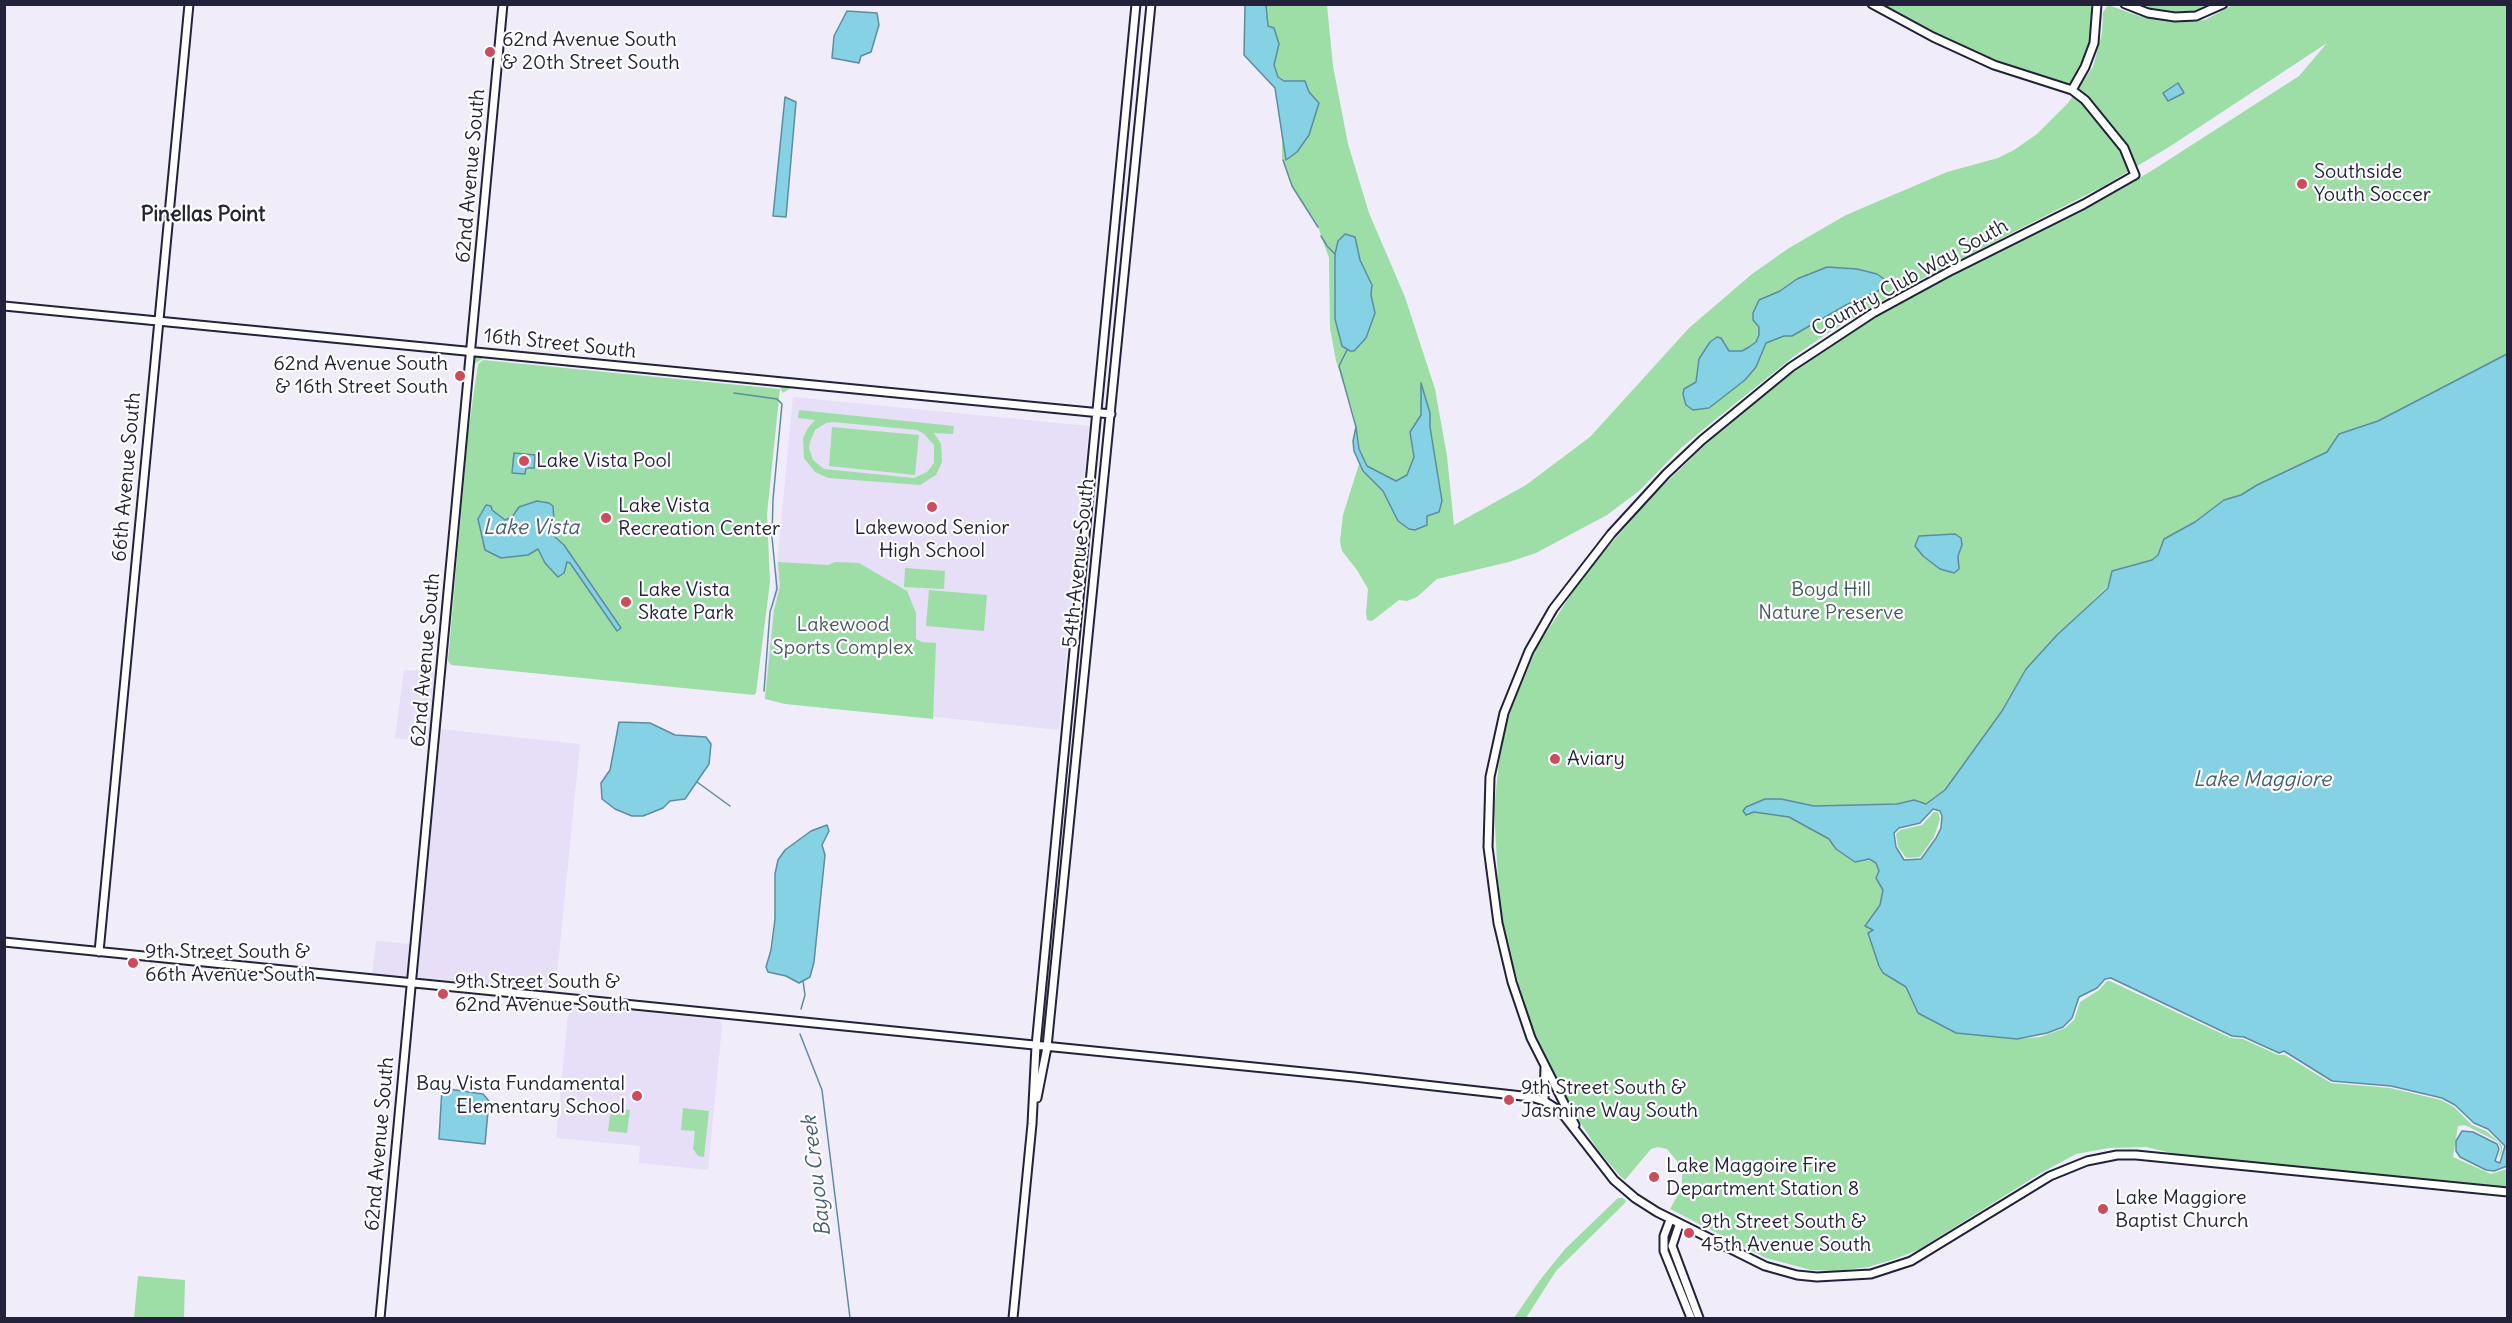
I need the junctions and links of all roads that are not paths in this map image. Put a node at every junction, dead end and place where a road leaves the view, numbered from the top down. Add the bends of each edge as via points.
1 (189, 4) edge
2 (503, 4) edge
3 (1136, 4) edge
4 (1151, 4) edge
5 (1872, 4) edge
6 (2103, 4) edge
7 (2125, 4) edge
8 (2223, 4) edge
9 (2208, 8) edge
10 (2096, 9) edge
11 (2072, 90) junction
12 (4, 306) edge
13 (159, 322) junction
14 (471, 351) junction
15 (1098, 413) junction
16 (1111, 414) junction
17 (4, 942) edge
18 (99, 952) junction
19 (412, 984) junction
20 (1036, 1046) junction
21 (1047, 1047) junction
22 (1544, 1064) junction
23 (1544, 1101) junction
24 (1032, 1124) junction
25 (1581, 1137) junction
26 (2508, 1192) edge
27 (1670, 1220) junction
28 (1679, 1225) junction
29 (380, 1318) edge
30 (1013, 1318) edge
31 (1691, 1318) edge
32 (1699, 1318) edge

1 - 13 street, 66th Avenue South
2 - 14 street, 62nd Avenue South
3 - 15 street, 54th Avenue South
4 - 16 street, 54th Avenue South
5 - 11 street via 1994,65
6 - 10 street
7 - 9 street via 2164,16 2196,16
8 - 9 street
10 - 11 street via 2089,57
11 - 22 street, Country Club Way South via 2085,100 2124,148 2135,175 1873,313 1791,367 1666,474 1605,542 1553,609 1529,651 1507,703 1490,777 1487,813 1490,877 1501,940 1523,1017
12 - 13 street, 16th Street South
13 - 14 street, 16th Street South
13 - 18 street, 66th Avenue South
14 - 15 street, 16th Street South
14 - 19 street, 62nd Avenue South
15 - 16 street, 16th Street South
15 - 20 street, 54th Avenue South
16 - 21 street, 54th Avenue South
17 - 18 street
18 - 19 street
19 - 20 street
19 - 29 street, 62nd Avenue South
20 - 21 street
20 - 24 street, 54th Avenue South
21 - 23 street via 1389,1080
21 - 24 street, 54th Avenue South
22 - 23 street, Country Club Way South
22 - 25 street
23 - 25 street via 1565,1117
24 - 30 street, 54th Avenue South
25 - 27 street via 1623,1189
26 - 28 street via 2117,1155 2087,1161 2050,1176 1911,1261 1871,1274 1832,1278 1797,1275 1765,1266
27 - 28 street
27 - 31 street via 1664,1251
28 - 32 street via 1672,1246

